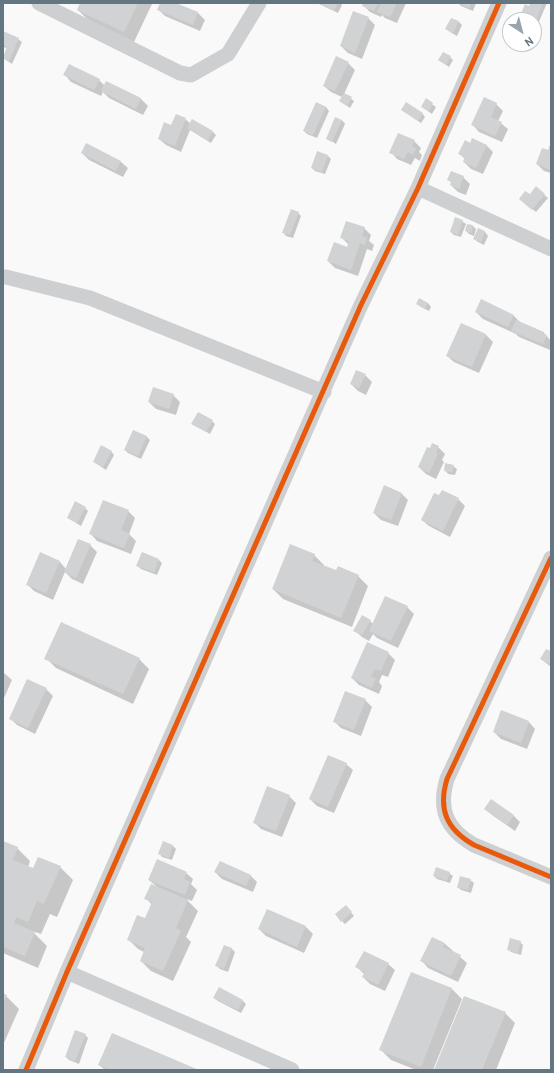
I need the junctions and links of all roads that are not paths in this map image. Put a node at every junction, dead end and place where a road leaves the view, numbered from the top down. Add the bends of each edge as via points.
1 (260, 3) edge
2 (499, 3) edge
3 (48, 5) edge
4 (418, 188) junction
5 (551, 249) edge
6 (4, 279) edge
7 (324, 392) junction
8 (551, 558) edge
9 (551, 877) edge
10 (67, 972) junction
11 (26, 1070) edge
12 (292, 1070) edge

1 - 3 street via 228,54 191,75 180,73
2 - 4 street
4 - 5 street
4 - 7 street via 361,305
6 - 7 street via 90,298
7 - 10 street
8 - 9 street via 443,791 446,818 462,839
10 - 11 street
10 - 12 street

